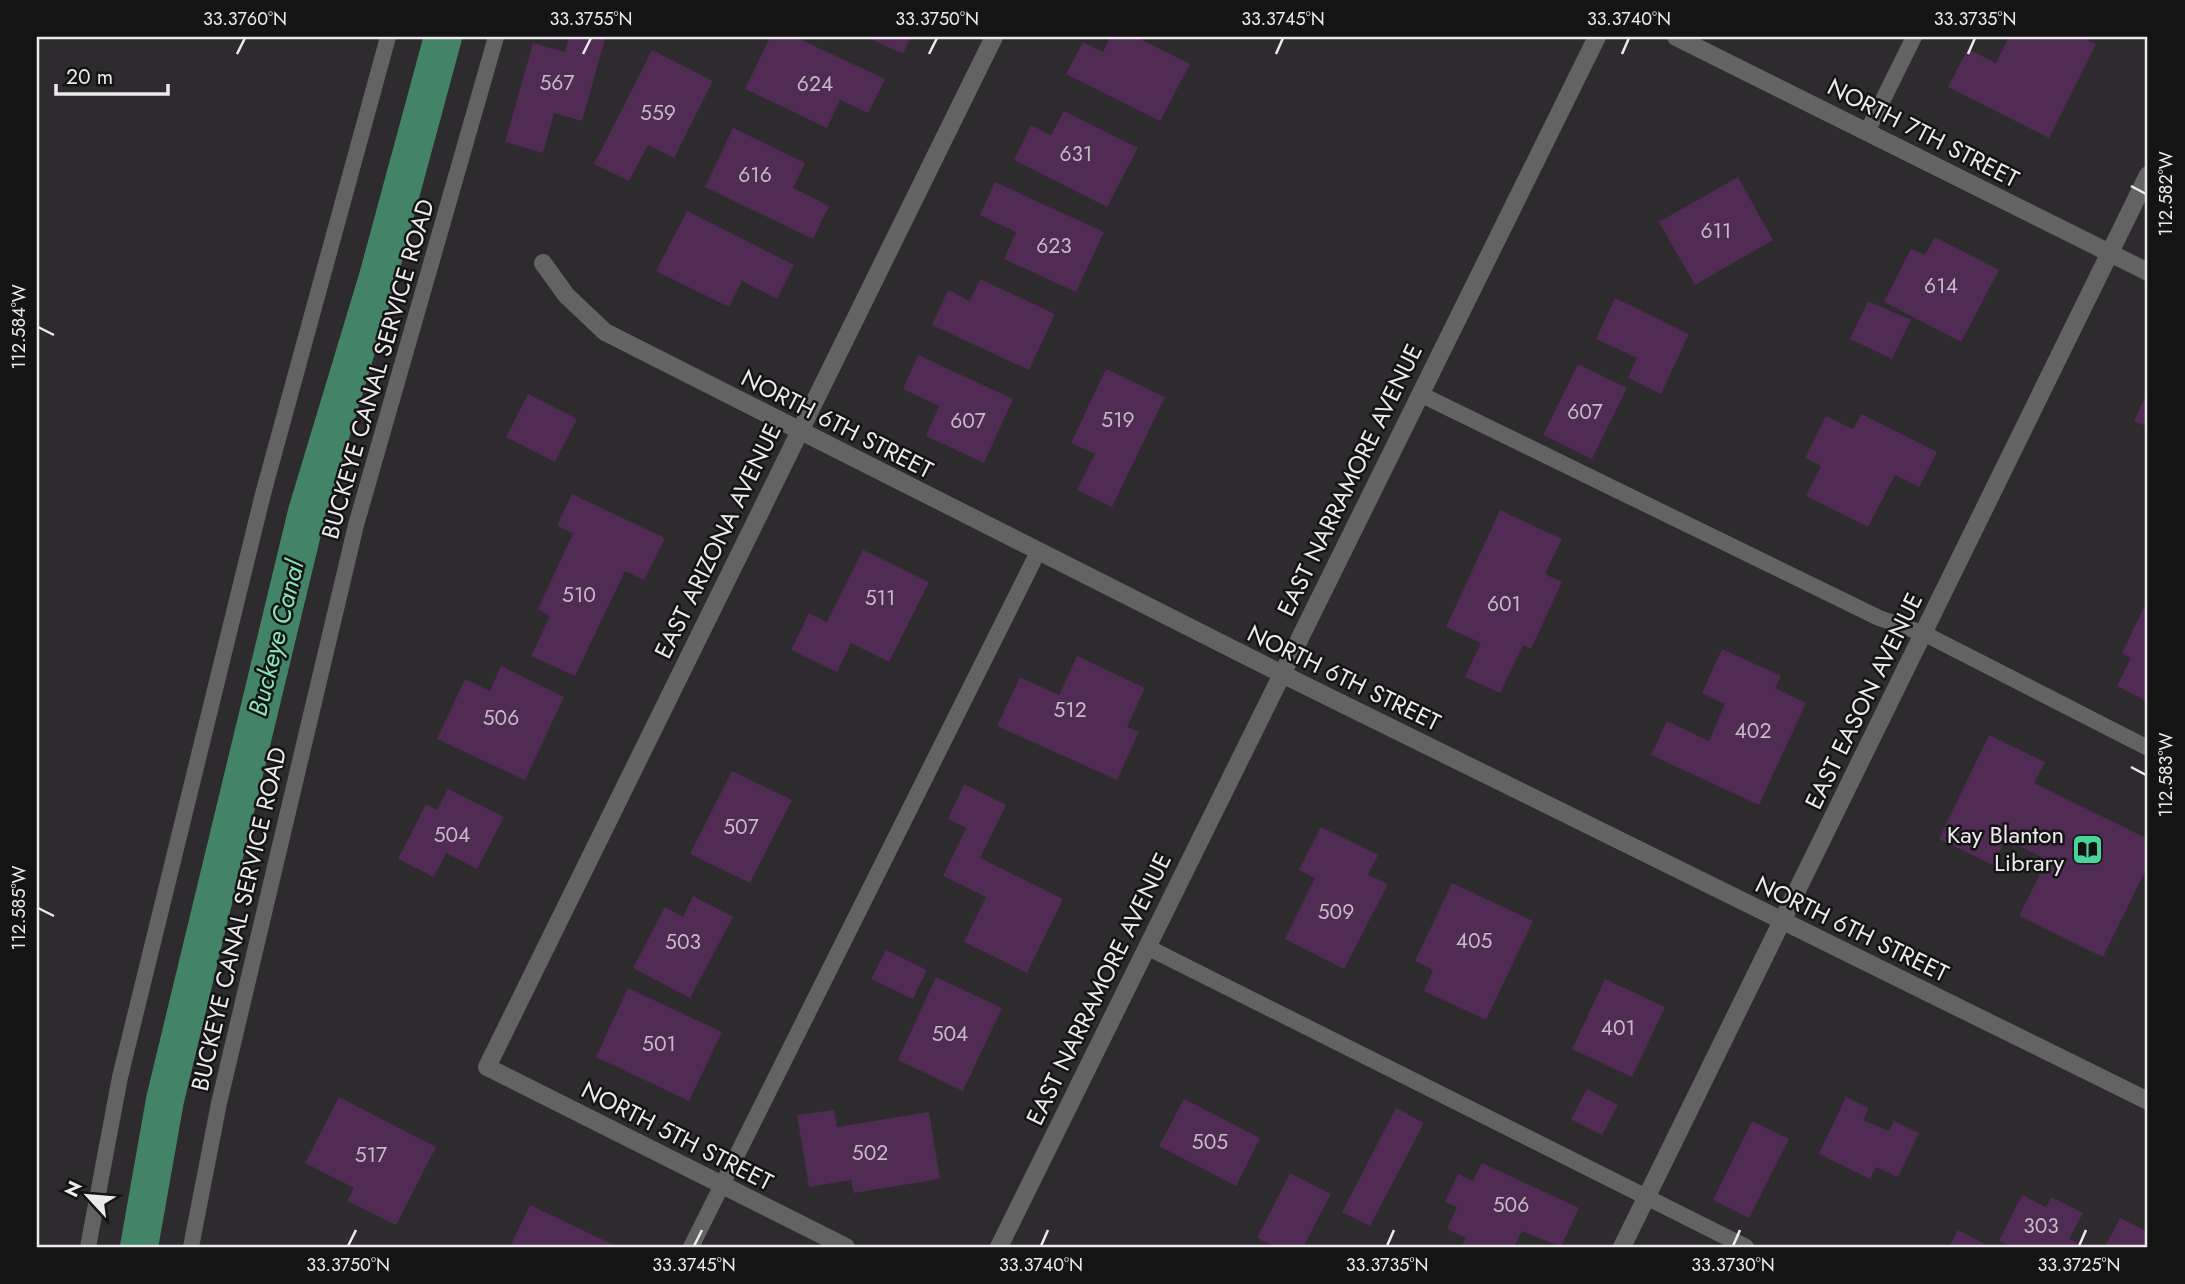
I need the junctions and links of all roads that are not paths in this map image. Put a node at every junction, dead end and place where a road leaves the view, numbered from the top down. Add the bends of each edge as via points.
1 (387, 37) edge
2 (496, 37) edge
3 (994, 37) edge
4 (1597, 37) edge
5 (1676, 37) edge
6 (1914, 37) edge
7 (1867, 132) junction
8 (2148, 175) edge
9 (2110, 253) junction
10 (542, 263) dead end
11 (2148, 272) edge
12 (1420, 394) junction
13 (798, 432) junction
14 (1038, 552) junction
15 (1925, 634) junction
16 (1282, 674) junction
17 (2148, 748) edge
18 (1782, 922) junction
19 (1147, 947) junction
20 (487, 1067) joint
21 (2148, 1101) edge
22 (722, 1186) junction
23 (1647, 1198) junction
24 (88, 1247) edge
25 (191, 1247) edge
26 (691, 1247) edge
27 (846, 1247) edge
28 (999, 1247) edge
29 (1622, 1247) edge
30 (1746, 1247) edge

1 - 24 lane via 250,548 120,1077
2 - 25 lane, BUCKEYE CANAL SERVICE ROAD via 356,525 219,1103
3 - 13 street, EAST ARIZONA AVENUE
4 - 12 street, EAST NARRAMORE AVENUE
5 - 7 street, NORTH 7TH STREET
6 - 7 lane
7 - 9 street, NORTH 7TH STREET
8 - 9 street, EAST EASON AVENUE
9 - 11 street, NORTH 7TH STREET
9 - 15 street, EAST EASON AVENUE
10 - 13 street, NORTH 6TH STREET via 566,295 606,332
12 - 15 lane via 1880,618
12 - 16 street, EAST NARRAMORE AVENUE
13 - 14 street, NORTH 6TH STREET
13 - 20 street, EAST ARIZONA AVENUE
14 - 16 street, NORTH 6TH STREET
14 - 22 lane
15 - 17 lane
15 - 18 street, EAST EASON AVENUE
16 - 18 street, NORTH 6TH STREET
16 - 19 street, EAST NARRAMORE AVENUE
18 - 21 street, NORTH 6TH STREET
18 - 23 street, EAST EASON AVENUE
19 - 23 lane
19 - 28 street, EAST NARRAMORE AVENUE
20 - 22 street, NORTH 5TH STREET
22 - 26 lane
22 - 27 street, NORTH 5TH STREET
23 - 29 street, EAST EASON AVENUE
23 - 30 lane

